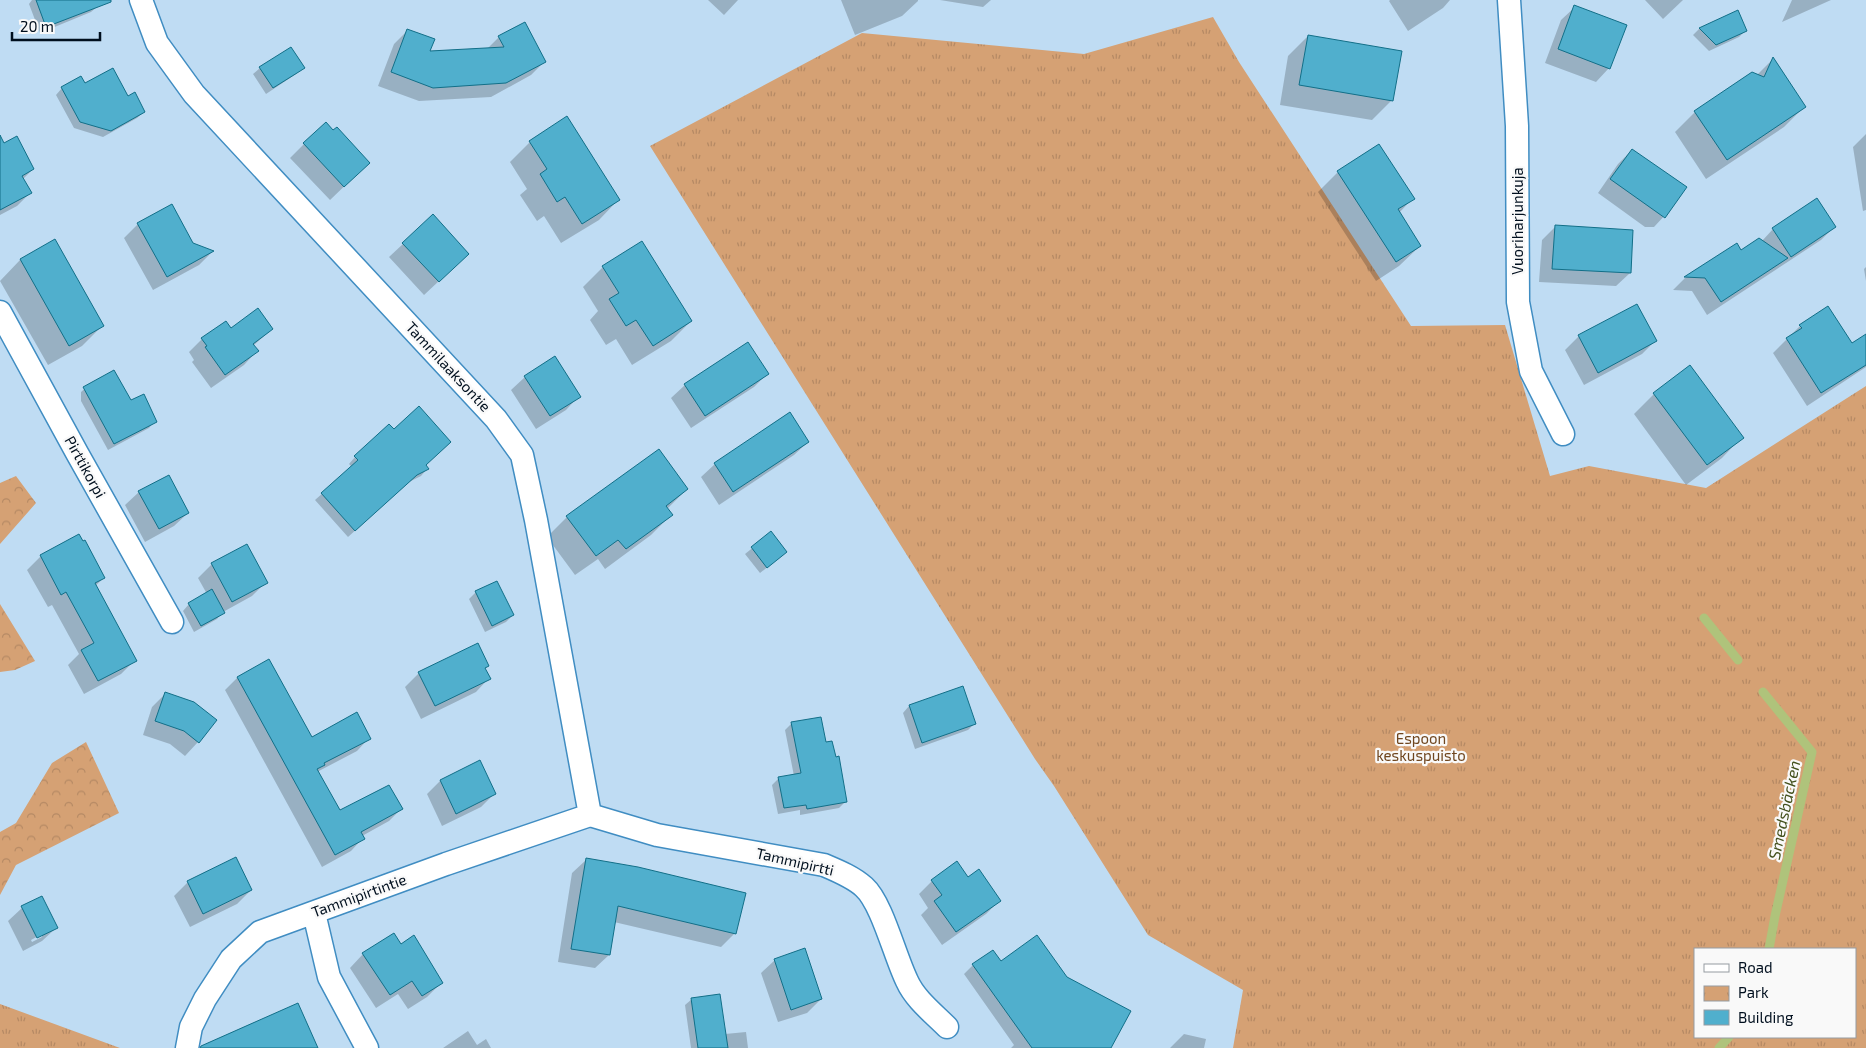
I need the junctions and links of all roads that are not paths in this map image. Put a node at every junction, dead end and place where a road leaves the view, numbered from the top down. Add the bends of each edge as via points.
1 (141, 0) edge
2 (1509, 0) edge
3 (0, 312) edge
4 (1563, 434) dead end
5 (172, 622) dead end
6 (590, 815) junction
7 (314, 913) junction
8 (947, 1027) dead end
9 (187, 1048) edge
10 (367, 1048) edge

1 - 6 street, Tammilaaksontie via 157,43 194,94 496,419 522,455
2 - 4 street, Vuoriharjunkuja via 1517,126 1518,302 1531,371
3 - 5 street, Pirttikorpi
6 - 7 street, Tammipirtintie
6 - 8 street, Tammipirtti via 657,835 824,865 845,874 865,888 880,911 907,983
7 - 9 street, Tammipirtintie via 260,932 231,959 191,1027
7 - 10 street via 329,976

